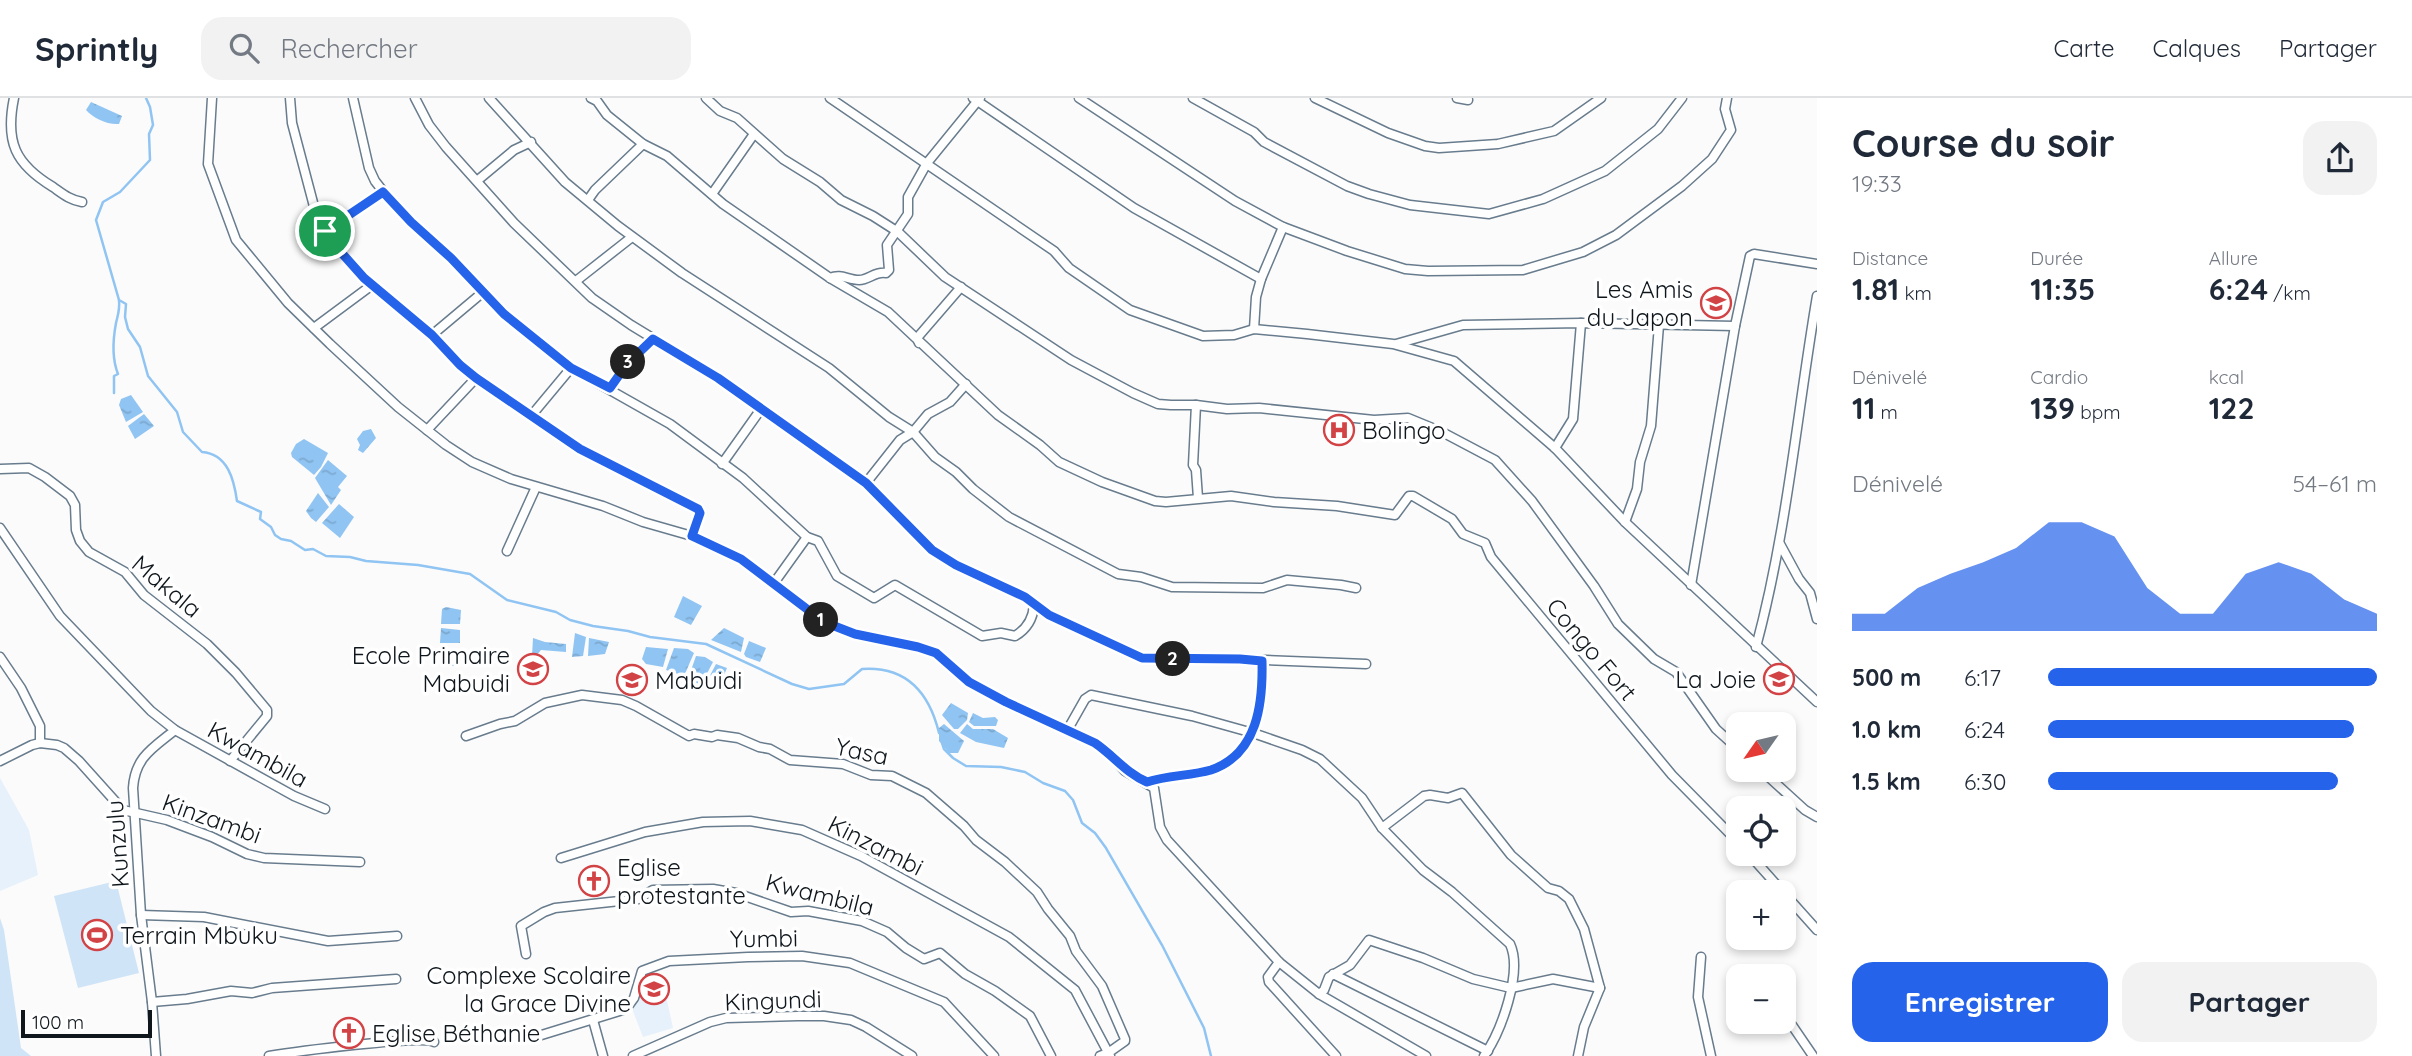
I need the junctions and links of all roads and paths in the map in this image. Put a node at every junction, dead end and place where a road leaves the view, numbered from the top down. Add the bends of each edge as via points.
1 (15, 98) edge
2 (212, 98) edge
3 (290, 98) edge
4 (353, 98) edge
5 (415, 98) edge
6 (489, 98) edge
7 (591, 98) edge
8 (706, 98) edge
9 (830, 98) edge
10 (1079, 98) edge
11 (1193, 98) edge
12 (1315, 98) edge
13 (1457, 98) edge
14 (1601, 98) edge
15 (1682, 98) edge
16 (1727, 98) edge
17 (976, 99) edge
18 (1468, 100) dead end
19 (754, 134) junction
20 (531, 142) junction
21 (643, 144) junction
22 (927, 163) junction
23 (478, 180) junction
24 (383, 192) junction
25 (712, 194) junction
26 (588, 201) junction
27 (82, 202) dead end
28 (1283, 227) junction
29 (325, 231) junction
30 (898, 232) junction
31 (632, 237) junction
32 (1817, 264) edge
33 (830, 278) junction
34 (1261, 279) junction
35 (576, 281) junction
36 (372, 285) junction
37 (961, 287) junction
38 (482, 293) junction
39 (1817, 296) edge
40 (1581, 323) junction
41 (1658, 325) junction
42 (1735, 326) junction
43 (314, 328) junction
44 (1254, 329) junction
45 (432, 335) junction
46 (653, 339) junction
47 (1393, 344) junction
48 (921, 345) junction
49 (571, 368) junction
50 (476, 378) junction
51 (965, 384) junction
52 (610, 388) junction
53 (1196, 405) junction
54 (761, 409) junction
55 (531, 416) junction
56 (427, 430) junction
57 (913, 432) junction
58 (1555, 448) junction
59 (722, 464) junction
60 (0, 469) edge
61 (866, 483) junction
62 (536, 487) junction
63 (1198, 498) junction
64 (1625, 522) junction
65 (0, 528) edge
66 (692, 536) junction
67 (807, 537) junction
68 (1779, 543) junction
69 (507, 551) dead end
70 (774, 583) junction
71 (1691, 585) junction
72 (1356, 588) dead end
73 (1034, 605) junction
74 (1817, 619) edge
75 (1756, 647) junction
76 (0, 657) edge
77 (1262, 661) junction
78 (1366, 664) dead end
79 (1817, 702) edge
80 (1068, 729) junction
81 (174, 730) junction
82 (1253, 733) junction
83 (466, 736) dead end
84 (1726, 738) edge
85 (40, 743) junction
86 (0, 761) edge
87 (230, 761) junction
88 (1147, 782) junction
89 (1774, 782) edge
90 (325, 808) dead end
91 (134, 811) junction
92 (1817, 817) edge
93 (1382, 828) junction
94 (1726, 830) edge
95 (561, 858) dead end
96 (360, 862) dead end
97 (1760, 866) edge
98 (141, 915) junction
99 (1817, 930) edge
100 (397, 936) dead end
101 (526, 954) dead end
102 (1701, 957) dead end
103 (1279, 962) junction
104 (1333, 974) junction
105 (396, 979) dead end
106 (1511, 988) junction
107 (1600, 988) junction
108 (1319, 994) junction
109 (152, 1002) junction
110 (593, 1020) junction
111 (1796, 1031) edge
112 (535, 1037) dead end
113 (434, 1042) dead end
114 (1486, 1053) edge
115 (1106, 1055) edge
116 (156, 1056) edge
117 (269, 1056) edge
118 (603, 1056) edge
119 (632, 1056) edge
120 (912, 1056) edge
121 (994, 1056) edge
122 (1051, 1056) edge
123 (1336, 1056) edge
124 (1426, 1056) edge
125 (1578, 1056) edge
126 (1710, 1056) edge
127 (1813, 1056) edge

1 - 27 street via 10,125 18,157 34,176
2 - 43 street via 208,164 236,240
3 - 29 street via 313,205
4 - 24 street via 369,168
5 - 23 street via 429,125
6 - 20 street
7 - 21 street
8 - 19 street
9 - 22 street
10 - 28 street via 1235,201
11 - 15 street via 1347,186 1410,205 1489,214 1543,199 1605,171 1658,129
12 - 14 street via 1388,133 1439,148 1497,144 1553,131
13 - 18 street
16 - 28 street via 1724,108 1731,130 1712,159 1682,186 1583,252 1523,270 1405,269
17 - 22 street
17 - 34 street via 1134,208
19 - 25 street
19 - 30 street via 841,200
20 - 23 street
20 - 26 street
21 - 25 street via 667,156
21 - 26 street
22 - 30 street via 908,197 908,214
22 - 44 street via 1130,310 1206,337
23 - 35 street via 514,223
24 - 29 street
24 - 38 street
25 - 33 street
26 - 31 street
28 - 34 street
29 - 36 street
30 - 33 street via 887,245 890,267 886,273 877,271 860,280
30 - 37 street
31 - 35 street
31 - 57 street via 821,362
32 - 42 street via 1750,256
33 - 48 street via 888,312
34 - 44 street
35 - 46 street via 592,298
36 - 43 street
36 - 45 street
37 - 48 street via 917,338
37 - 53 street via 1071,360 1133,393 1158,404
38 - 45 street
38 - 49 street
39 - 68 street
40 - 41 street
40 - 47 street via 1463,325
40 - 58 street via 1573,419
41 - 42 street
41 - 64 street via 1651,426
42 - 71 street
43 - 56 street
44 - 47 street
45 - 50 street
46 - 52 street
46 - 54 street
47 - 58 street via 1454,361
48 - 51 street
49 - 52 street
49 - 55 street
50 - 55 street
50 - 56 street
51 - 57 street
51 - 63 street via 1069,468 1155,501
52 - 59 street via 670,424
53 - 63 street via 1193,465
53 - 84 street via 1408,418 1495,460 1532,501 1618,624 1654,659 1676,672
54 - 59 street
54 - 61 street
55 - 66 street via 580,449 698,509
56 - 62 street via 472,462
57 - 61 street via 900,440
57 - 72 street via 935,457 1009,517 1118,574 1181,588 1263,588 1287,580
58 - 64 street
59 - 67 street
60 - 87 street, Makala via 29,468 70,496 76,530 89,552 125,572 144,594 207,644 267,710 267,716
61 - 73 street via 932,550
62 - 66 street
62 - 69 street
63 - 94 street, Congo Fort via 1231,496 1395,515 1410,496 1452,519 1463,534 1485,543 1491,557 1672,775
64 - 71 street
65 - 81 street via 60,616
66 - 70 street via 741,559
67 - 70 street
67 - 73 street via 818,541 837,576 853,588 874,598 895,585 982,636 1023,632
68 - 74 street via 1810,593
68 - 75 street
70 - 80 street via 824,622 936,653 969,682
71 - 75 street
73 - 77 street via 1142,658
75 - 79 street
76 - 85 street via 40,726
77 - 78 street
77 - 82 street via 1262,691
80 - 82 street via 1091,695
80 - 88 street via 1106,750 1125,771
81 - 87 street, Kwambila
81 - 91 street, Kunzulu via 136,768
82 - 88 street via 1238,754 1223,764
82 - 93 street via 1320,759 1362,798
83 - 115 street, Yasa via 515,721 549,702 594,695 636,706 689,736 738,738 790,760 843,764 917,787 1034,888 1070,936 1101,986 1125,1039
85 - 86 street
85 - 91 street, Kinzambi via 64,748 117,805
87 - 90 street, Kwambila
88 - 103 street via 1154,788 1160,827 1167,840
89 - 92 street
91 - 96 street, Kinzambi via 264,858
91 - 98 street, Kunzulu
93 - 106 street via 1423,870 1506,939 1513,951
93 - 107 street via 1424,796 1464,794 1511,855 1570,901 1584,929
95 - 115 street, Kinzambi via 645,832 703,821 750,821 802,830 861,856 1009,937 1075,990
97 - 99 street
98 - 100 street via 204,917 328,941
98 - 109 street, Kunzulu
101 - 122 street, Kwambila via 521,926 555,908 638,899 653,890 736,893 791,912 862,921 887,932 924,959 940,953 1030,1016
102 - 126 street via 1698,997
103 - 108 street
103 - 123 street via 1269,982
104 - 106 street via 1350,965 1369,940 1473,979
104 - 108 street
104 - 114 street
105 - 109 street via 252,993 231,991
106 - 107 street via 1553,979
106 - 114 street via 1505,1014
107 - 125 street
108 - 124 street
109 - 116 street, Kunzulu
110 - 112 street, Yumbi
110 - 118 street
110 - 121 street, Yumbi via 626,1009 642,971 669,961 803,956 850,963 938,999
111 - 127 street
113 - 117 street via 401,1040
119 - 120 street, Kingundi via 710,1022 824,1016 851,1020

